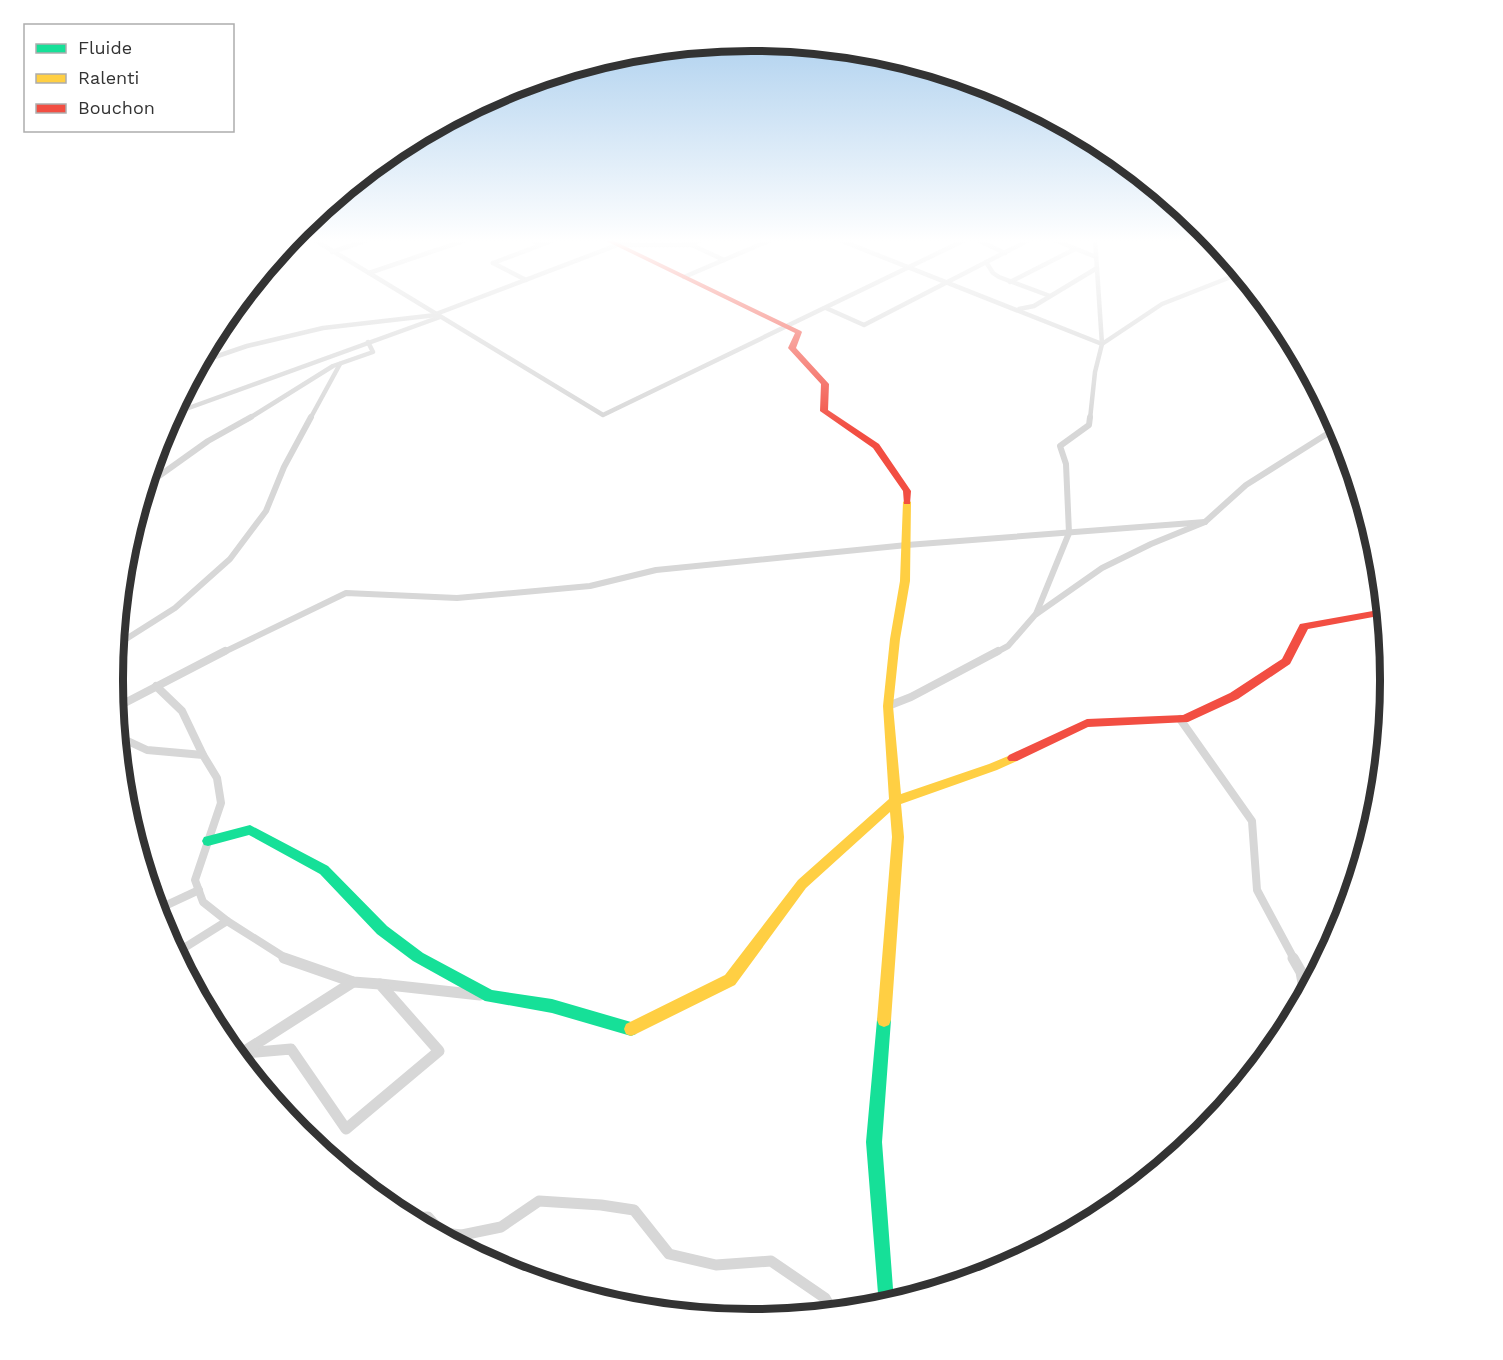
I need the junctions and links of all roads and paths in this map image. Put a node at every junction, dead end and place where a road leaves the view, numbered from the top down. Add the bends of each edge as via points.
1 (417, 302) edge
2 (470, 302) edge
3 (738, 302) edge
4 (837, 302) edge
5 (908, 302) edge
6 (997, 302) edge
7 (1039, 302) edge
8 (1099, 302) edge
9 (1166, 302) edge
10 (825, 308) junction
11 (1012, 308) junction
12 (438, 315) junction
13 (788, 326) junction
14 (368, 342) junction
15 (1102, 344) junction
16 (211, 358) edge
17 (340, 364) junction
18 (183, 410) edge
19 (1330, 432) edge
20 (156, 478) edge
21 (1205, 522) junction
22 (1069, 533) junction
23 (907, 545) junction
24 (1376, 613) edge
25 (1035, 615) junction
26 (124, 640) edge
27 (156, 686) junction
28 (123, 704) edge
29 (888, 706) junction
30 (1180, 719) junction
31 (126, 740) edge
32 (203, 755) junction
33 (895, 801) junction
34 (208, 841) junction
35 (199, 890) junction
36 (165, 906) edge
37 (227, 921) junction
38 (183, 949) edge
39 (353, 982) junction
40 (1303, 982) edge
41 (380, 984) junction
42 (490, 996) junction
43 (245, 1052) edge
44 (246, 1054) edge
45 (455, 1234) edge
46 (885, 1294) edge
47 (829, 1305) edge

1 - 12 street
2 - 12 street
3 - 13 street
4 - 10 street
5 - 10 street via 864,325
6 - 11 street
7 - 11 street via 1030,308
8 - 15 street
9 - 15 street
10 - 13 street
11 - 15 street
12 - 13 street via 603,415
12 - 14 street
12 - 16 street via 323,328
13 - 23 street via 799,332 792,348 825,384 824,411 876,446 907,491
14 - 17 street via 373,352
14 - 18 street
15 - 22 street via 1089,425 1060,446 1066,464
17 - 20 street via 208,441
17 - 26 street via 284,467 266,511 230,559 175,608
19 - 21 street via 1246,485
21 - 22 street
21 - 25 street via 1102,568
22 - 23 street
22 - 25 street
23 - 27 street via 656,570 590,586 457,598 346,593
23 - 29 street
24 - 30 street via 1304,626 1286,661 1234,696
25 - 29 street via 1008,646
27 - 28 street
27 - 32 street via 182,711
29 - 33 street
30 - 33 street via 1087,723 993,766
30 - 40 street via 1251,821 1257,890
31 - 32 street via 147,750
32 - 34 street via 217,778 221,802
33 - 42 street via 802,884 729,980 630,1029 552,1006
33 - 46 street via 898,837 874,1142
34 - 35 street via 195,880
34 - 42 street via 250,830 324,870 382,930 418,957
35 - 36 street
35 - 37 street via 203,902
37 - 38 street
37 - 39 street via 289,961
39 - 41 street
39 - 43 street
41 - 42 street
41 - 44 street via 439,1052 346,1129 291,1049
45 - 47 street via 501,1227 539,1201 634,1210 669,1254 716,1264 771,1261

